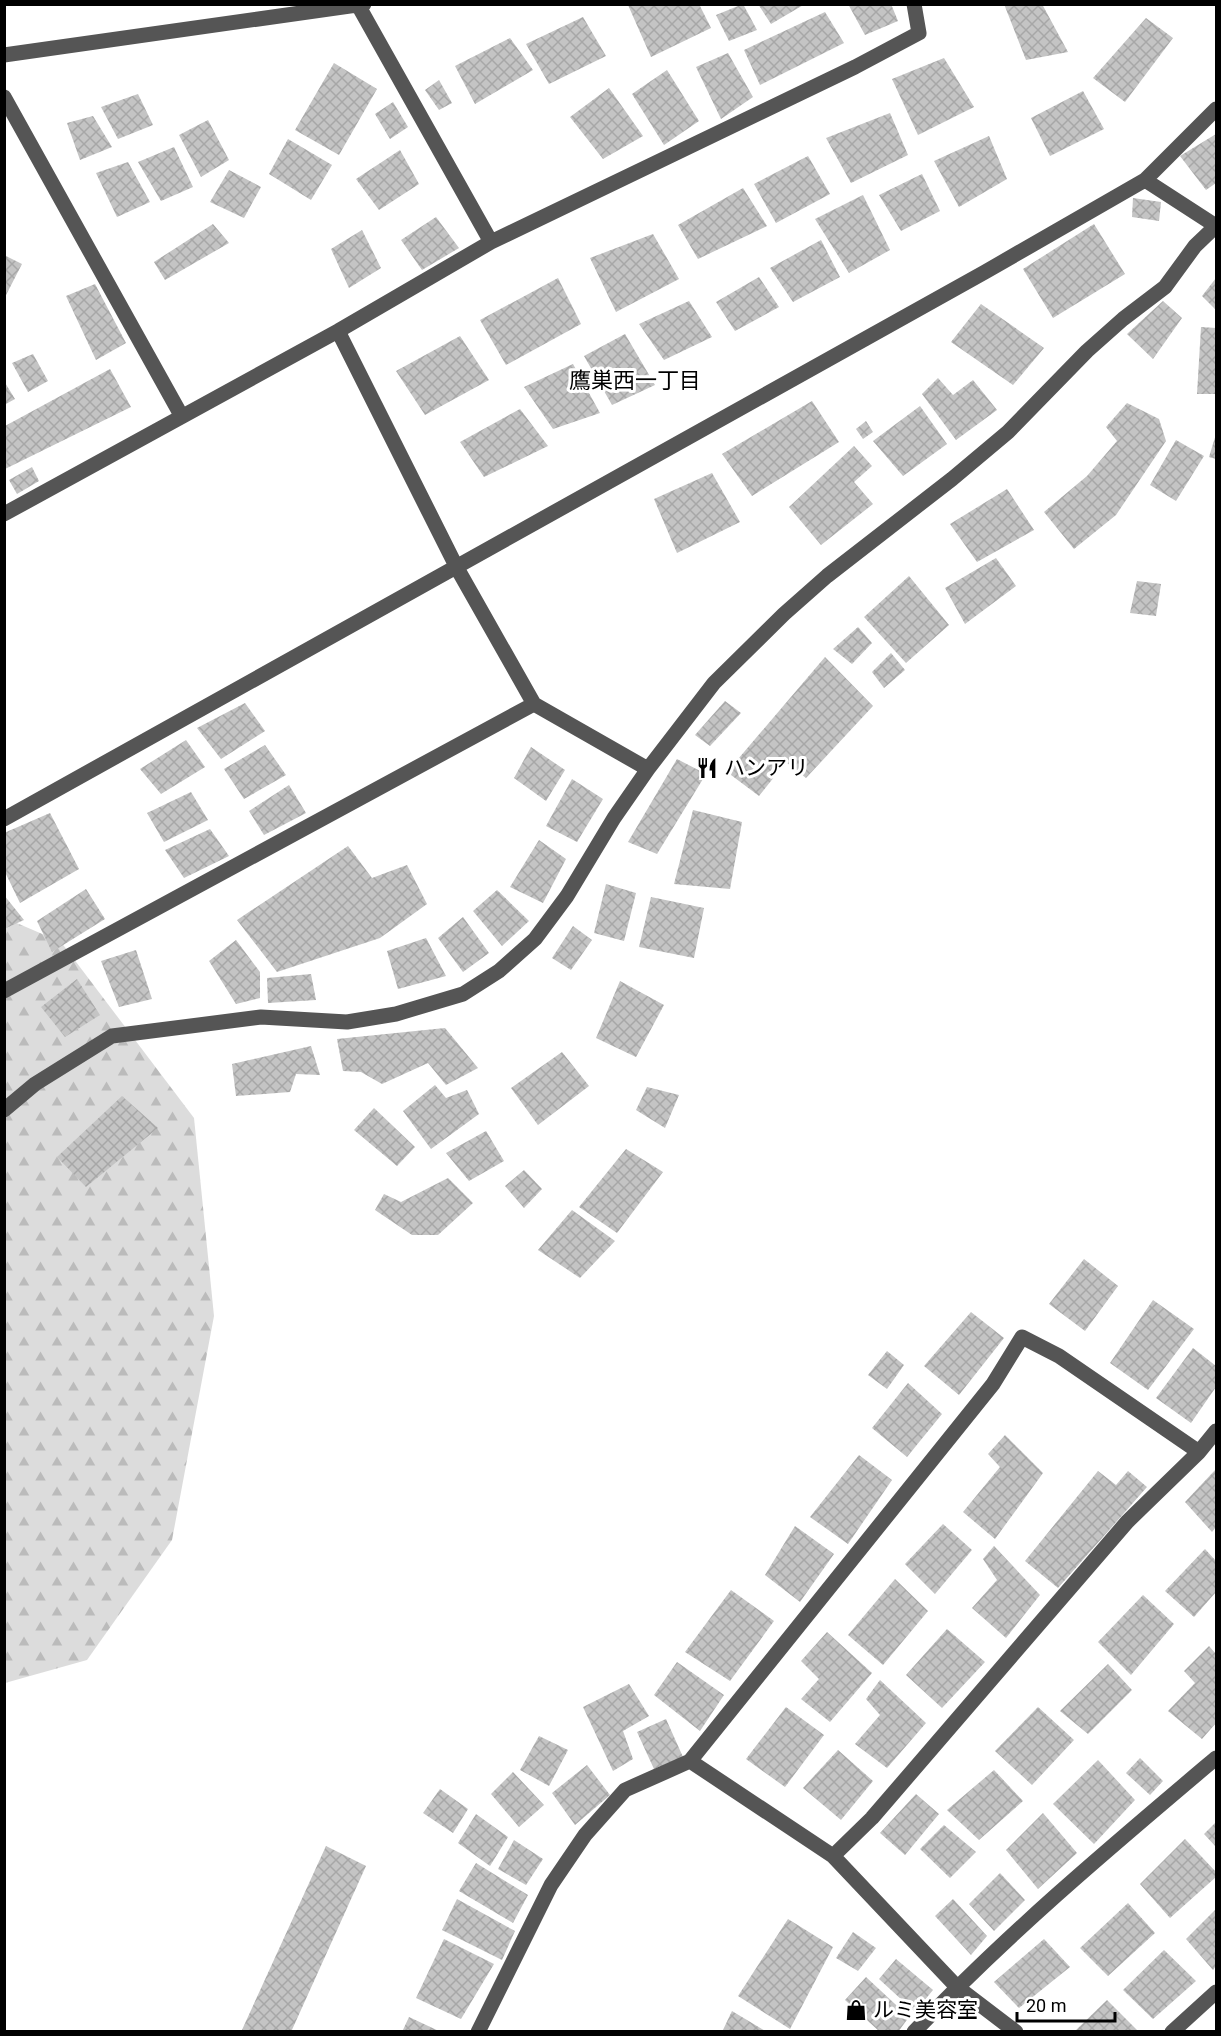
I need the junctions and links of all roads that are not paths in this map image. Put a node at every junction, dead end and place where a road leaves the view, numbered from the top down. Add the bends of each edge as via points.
1 (914, 4) edge
2 (361, 5) edge
3 (4, 55) edge
4 (4, 97) edge
5 (1216, 109) edge
6 (1146, 180) junction
7 (1216, 226) edge
8 (491, 242) junction
9 (338, 331) junction
10 (181, 415) junction
11 (4, 514) edge
12 (457, 568) junction
13 (534, 704) junction
14 (648, 770) junction
15 (4, 819) edge
16 (4, 991) edge
17 (4, 1110) edge
18 (1216, 1431) edge
19 (1199, 1452) junction
20 (1216, 1758) edge
21 (690, 1761) junction
22 (833, 1856) junction
23 (957, 1987) junction
24 (1216, 1992) edge
25 (478, 2031) edge
26 (914, 2031) edge
27 (1016, 2031) edge
28 (1172, 2031) edge

1 - 8 street via 919,33
2 - 3 street
2 - 8 street
4 - 10 street
5 - 6 street
6 - 7 street
6 - 12 street
7 - 14 street via 1195,246 1165,287 1087,351 1008,432 784,614 714,683
8 - 9 street
9 - 10 street
9 - 12 street
10 - 11 street
12 - 13 street
12 - 15 street
13 - 14 street
13 - 16 street
14 - 17 street via 535,939 499,971 463,994 396,1014 347,1022 261,1017 112,1036 36,1084
18 - 19 street
19 - 21 street via 1059,1356 1022,1337 993,1384
19 - 22 street via 1127,1522 872,1818
20 - 23 street via 1105,1852
21 - 22 street
21 - 25 street via 625,1790 585,1835 551,1886
22 - 23 street
23 - 26 street
23 - 27 street
24 - 28 street

